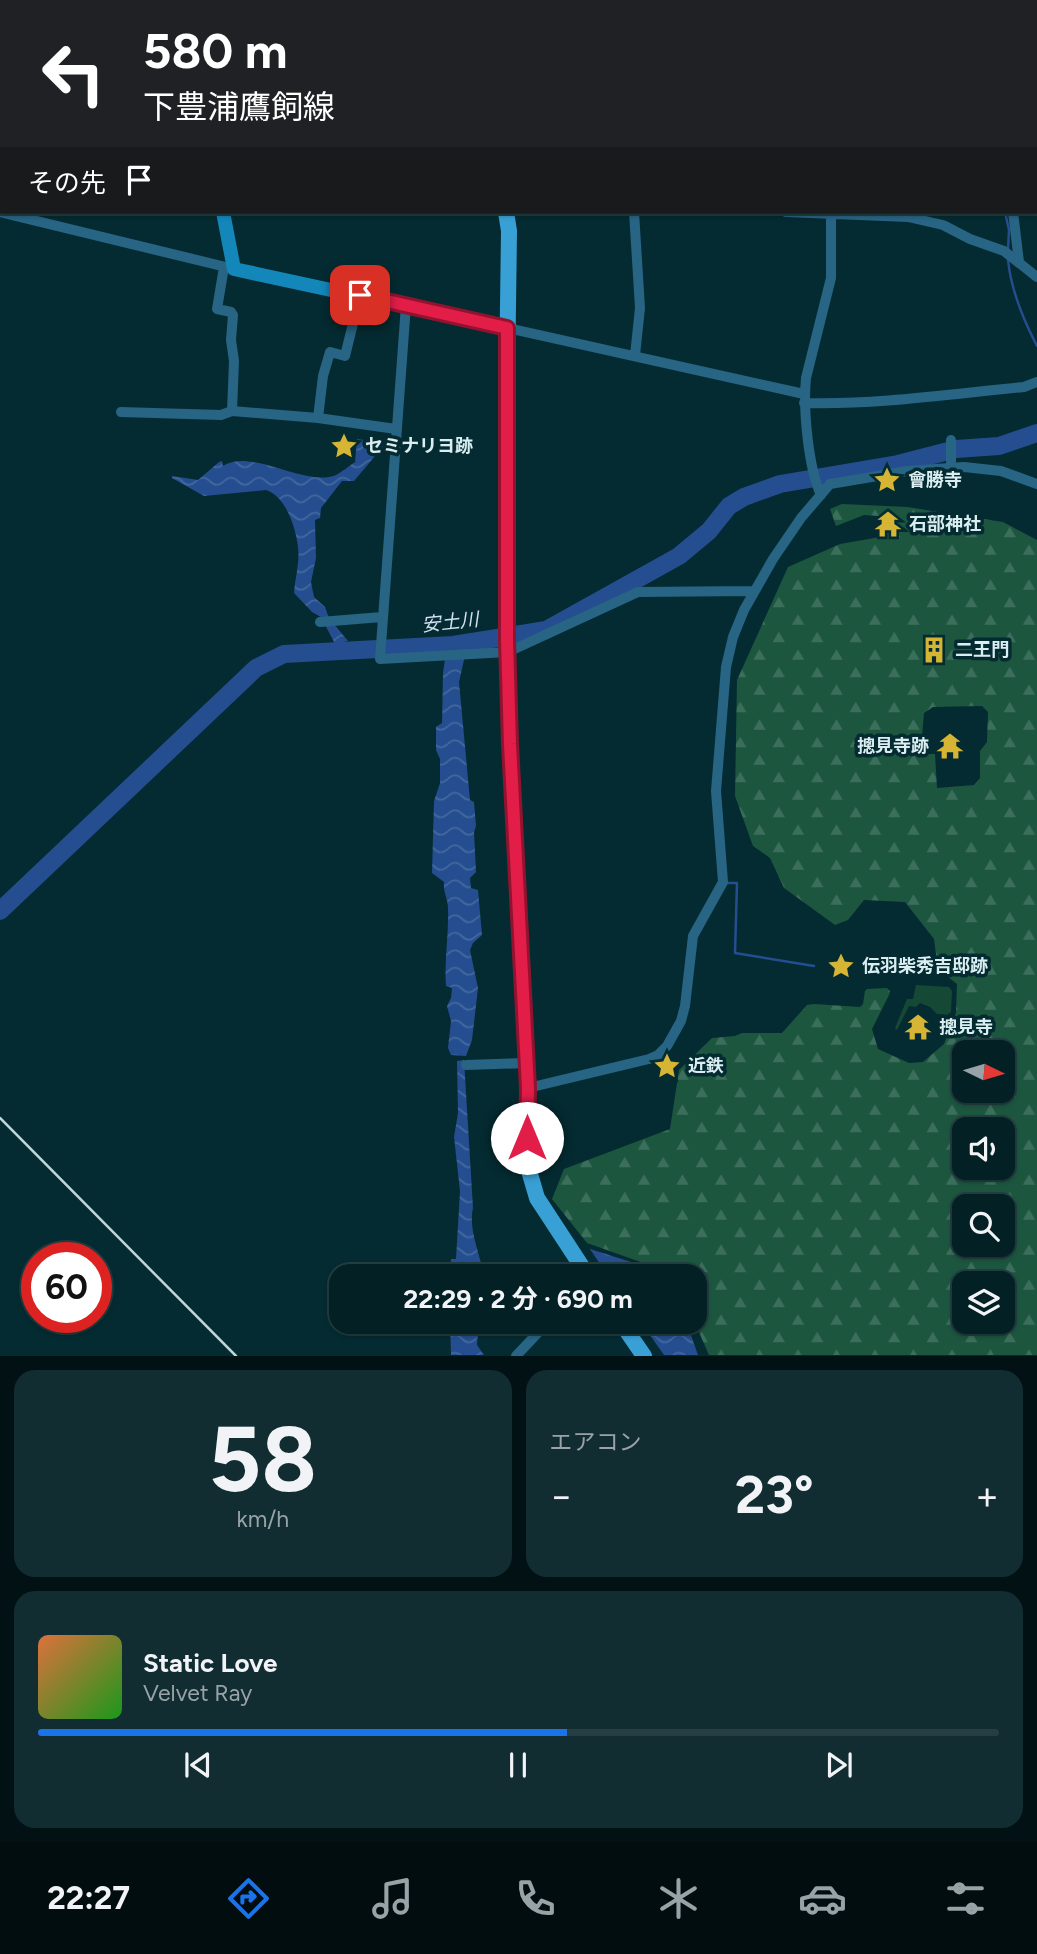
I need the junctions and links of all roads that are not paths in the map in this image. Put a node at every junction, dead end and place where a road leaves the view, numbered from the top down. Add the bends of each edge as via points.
1 (8, 214) edge
2 (223, 214) edge
3 (506, 214) edge
4 (634, 214) edge
5 (831, 214) edge
6 (850, 214) edge
7 (1013, 214) edge
8 (1019, 263) junction
9 (1037, 263) edge
10 (229, 268) junction
11 (1037, 277) edge
12 (360, 295) junction
13 (406, 305) junction
14 (507, 328) junction
15 (635, 355) junction
16 (1037, 382) edge
17 (804, 399) junction
18 (232, 411) junction
19 (121, 412) dead end
20 (318, 418) junction
21 (396, 429) junction
22 (951, 440) dead end
23 (951, 468) junction
24 (1037, 484) edge
25 (820, 492) junction
26 (752, 591) junction
27 (382, 617) junction
28 (320, 622) dead end
29 (507, 641) junction
30 (527, 1063) junction
31 (466, 1065) dead end
32 (528, 1088) junction
33 (580, 1264) edge
34 (537, 1334) edge
35 (629, 1334) edge
36 (516, 1356) edge
37 (644, 1356) edge

1 - 10 street
2 - 10 main road
3 - 14 main road
4 - 15 street via 640,308
5 - 17 street via 831,278
6 - 8 street via 908,217 943,225 1004,251
7 - 8 street
8 - 9 street
8 - 11 street
10 - 12 main road
10 - 18 street via 217,309 233,315
12 - 13 main road
12 - 20 street via 345,356 330,352
13 - 14 main road
13 - 21 street
14 - 15 street
14 - 29 main road
15 - 17 street
16 - 17 street via 1024,387 834,404
17 - 25 street
18 - 19 street via 221,415
18 - 20 street
20 - 21 street
21 - 27 street
22 - 23 street
23 - 24 street via 1001,471
23 - 25 street via 851,479 830,484
25 - 26 street
26 - 29 street via 638,592
26 - 32 street via 726,667 716,791 723,882 693,936 681,1021 667,1046 649,1059
27 - 28 street
27 - 29 street via 380,659 472,654
29 - 30 main road
30 - 31 street
30 - 32 main road
32 - 33 main road via 532,1185 543,1210
34 - 36 street
35 - 37 main road

